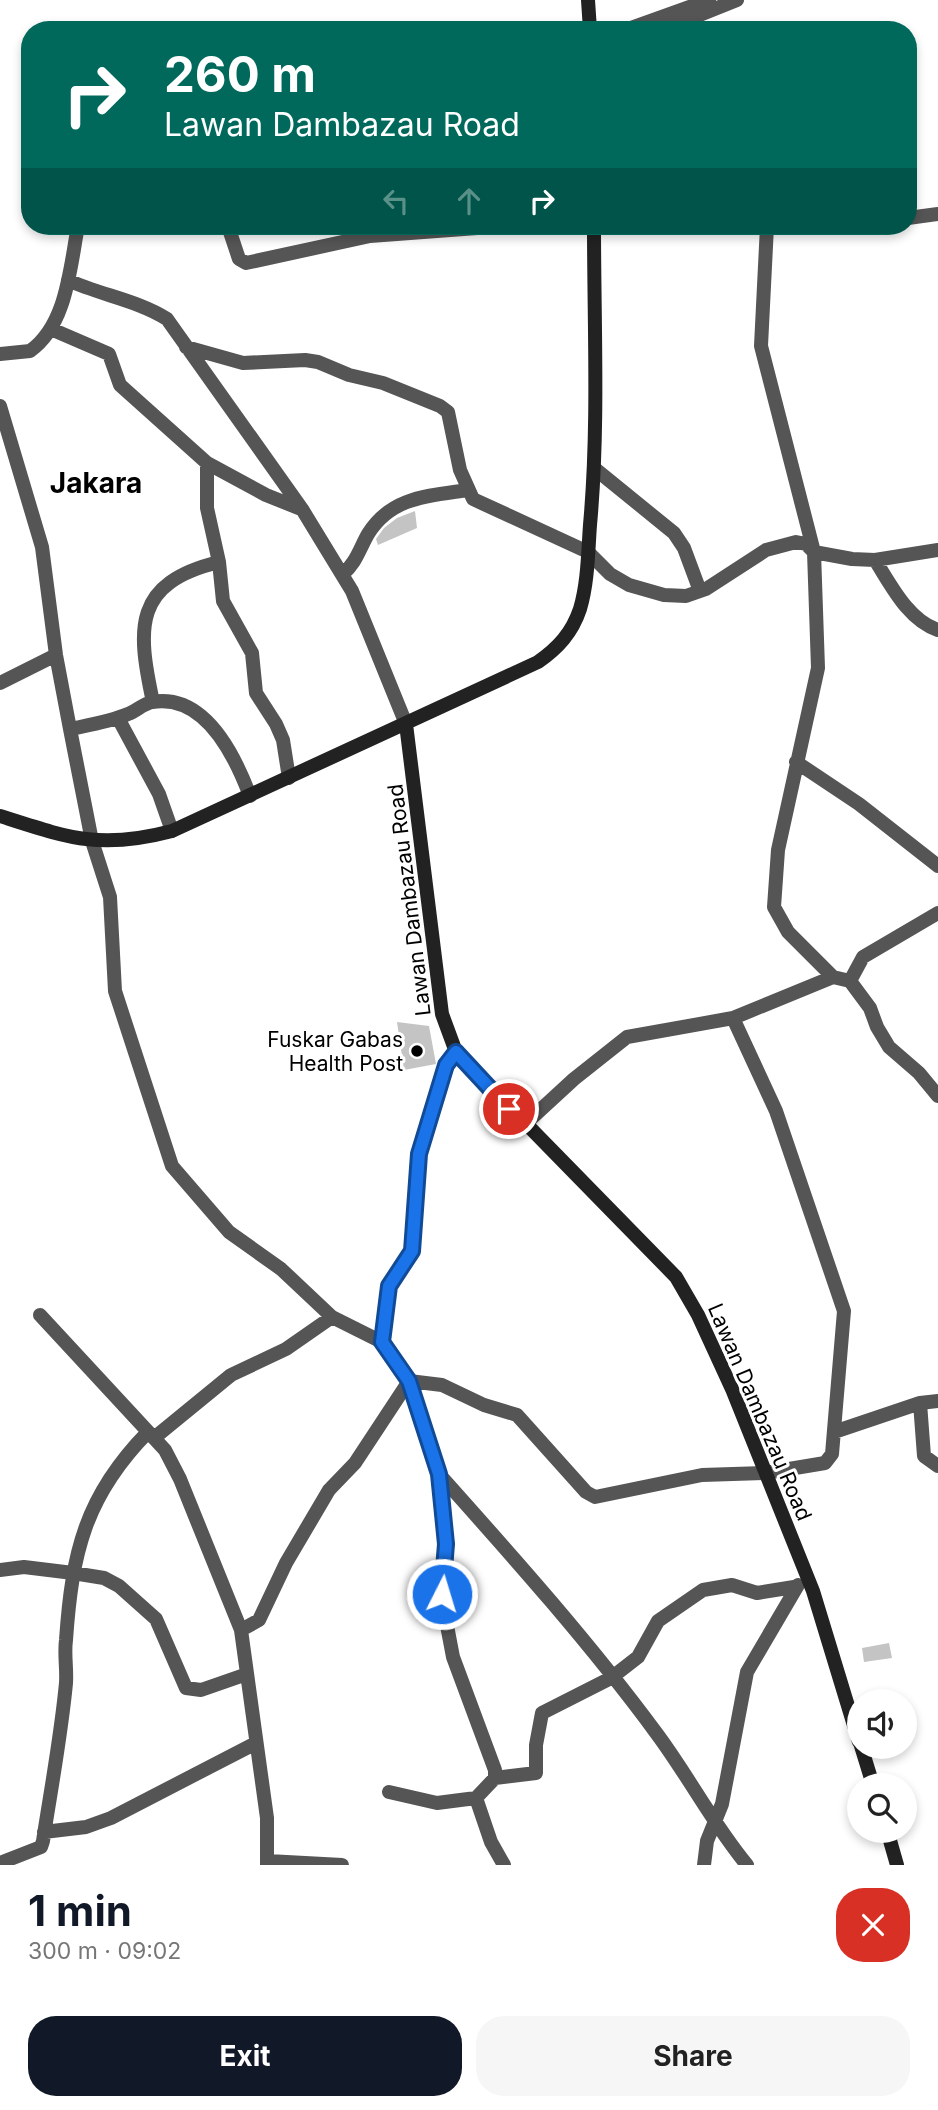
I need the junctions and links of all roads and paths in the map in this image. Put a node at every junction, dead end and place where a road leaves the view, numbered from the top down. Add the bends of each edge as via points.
1 (588, 0) edge
2 (709, 0) edge
3 (737, 0) edge
4 (589, 21) edge
5 (650, 21) edge
6 (695, 21) edge
7 (938, 214) edge
8 (917, 217) edge
9 (76, 235) edge
10 (231, 235) edge
11 (383, 235) edge
12 (594, 235) edge
13 (767, 235) edge
14 (68, 280) junction
15 (51, 330) junction
16 (186, 347) junction
17 (0, 354) edge
18 (0, 406) edge
19 (207, 463) junction
20 (594, 468) junction
21 (468, 490) junction
22 (302, 509) junction
23 (938, 550) edge
24 (588, 552) junction
25 (814, 552) junction
26 (875, 559) junction
27 (219, 562) junction
28 (342, 575) junction
29 (700, 591) junction
30 (938, 630) edge
31 (56, 655) junction
32 (0, 682) edge
33 (153, 702) junction
34 (118, 718) junction
35 (406, 724) junction
36 (70, 729) junction
37 (796, 762) junction
38 (289, 778) junction
39 (250, 796) junction
40 (0, 816) edge
41 (172, 831) junction
42 (92, 841) junction
43 (938, 866) edge
44 (938, 913) edge
45 (833, 977) junction
46 (850, 981) junction
47 (733, 1018) junction
48 (456, 1052) junction
49 (938, 1096) edge
50 (524, 1125) junction
51 (40, 1315) dead end
52 (332, 1317) junction
53 (382, 1342) junction
54 (409, 1381) junction
55 (938, 1401) edge
56 (920, 1403) junction
57 (834, 1432) junction
58 (151, 1435) junction
59 (938, 1466) edge
60 (765, 1473) junction
61 (439, 1474) junction
62 (0, 1570) edge
63 (73, 1573) junction
64 (808, 1580) junction
65 (794, 1587) junction
66 (241, 1630) junction
67 (247, 1674) junction
68 (611, 1678) junction
69 (847, 1703) edge
70 (256, 1743) junction
71 (495, 1778) junction
72 (388, 1792) dead end
73 (476, 1798) junction
74 (716, 1823) junction
75 (44, 1832) junction
76 (891, 1843) edge
77 (0, 1863) edge
78 (267, 1863) edge
79 (342, 1865) edge
80 (504, 1865) edge
81 (704, 1865) edge
82 (747, 1865) edge
83 (897, 1865) edge

1 - 4 main road
2 - 5 street
3 - 6 street
7 - 8 street
9 - 14 street
10 - 11 street via 239,259 246,263
12 - 20 main road
13 - 25 street via 761,346
14 - 15 street
14 - 16 street via 150,309 167,319
15 - 17 street via 30,351
15 - 19 street via 109,354 120,385
16 - 21 street via 243,363 318,362 440,406 448,412
16 - 22 street
18 - 31 street via 42,547
19 - 22 street
19 - 27 street via 207,508
20 - 24 main road
20 - 29 street via 674,533
21 - 24 street via 473,499
21 - 28 street via 400,502 379,517 355,564
22 - 28 street
23 - 26 street
24 - 29 street via 610,574 648,592 686,596
24 - 35 main road via 579,611 555,650
25 - 26 street
25 - 29 street via 796,542 766,550
25 - 37 street via 818,667
26 - 30 street via 922,624
27 - 33 street via 182,573 150,601 142,638
27 - 38 street via 223,601 252,653 256,693 283,740
28 - 35 street
31 - 32 street
31 - 36 street
33 - 34 street
33 - 39 street via 166,701 204,719 237,760
34 - 36 street
34 - 41 street via 159,794
35 - 38 main road
35 - 48 main road, Lawan Dambazau Road via 442,1013
36 - 42 street
37 - 43 street
37 - 45 street via 778,850 774,907 788,933
38 - 39 main road
39 - 41 main road
40 - 42 main road
41 - 42 main road via 128,841
42 - 52 street via 110,897 115,991 172,1166 229,1233 281,1269
44 - 46 street via 863,957
45 - 46 street
45 - 47 street
46 - 49 street via 889,1047
47 - 50 street via 627,1037
47 - 57 street via 776,1111 845,1311
48 - 50 main road, Lawan Dambazau Road
48 - 53 street via 446,1065 419,1154 412,1251 389,1286
50 - 60 main road, Lawan Dambazau Road via 676,1277 698,1315
51 - 58 street
52 - 53 street
52 - 58 street via 286,1349 231,1375
53 - 54 street
54 - 60 street via 442,1385 517,1415 595,1497 702,1475
54 - 61 street
54 - 66 street via 301,1534 259,1620
55 - 56 street
56 - 57 street
56 - 59 street via 924,1456
57 - 60 street via 832,1454 825,1463
58 - 63 street via 123,1458 102,1487
58 - 66 street via 180,1479
60 - 64 main road, Lawan Dambazau Road
61 - 68 street
61 - 71 street via 446,1544 442,1594 453,1657
62 - 63 street via 24,1567
63 - 67 street via 104,1578 119,1586 156,1619 186,1688 201,1690
63 - 75 street via 62,1716
64 - 65 street
64 - 69 main road, Lawan Dambazau Road
65 - 68 street via 757,1593 732,1586 704,1590 658,1621 638,1657
65 - 74 street via 747,1672
66 - 67 street
67 - 70 street
68 - 71 street via 542,1713 536,1773
68 - 74 street via 657,1734
70 - 75 street via 111,1818 86,1827
70 - 78 street via 267,1818
71 - 73 street
72 - 73 street via 437,1803
73 - 80 street
74 - 81 street via 707,1840
74 - 82 street
75 - 77 street via 41,1847
76 - 83 main road
78 - 79 street

